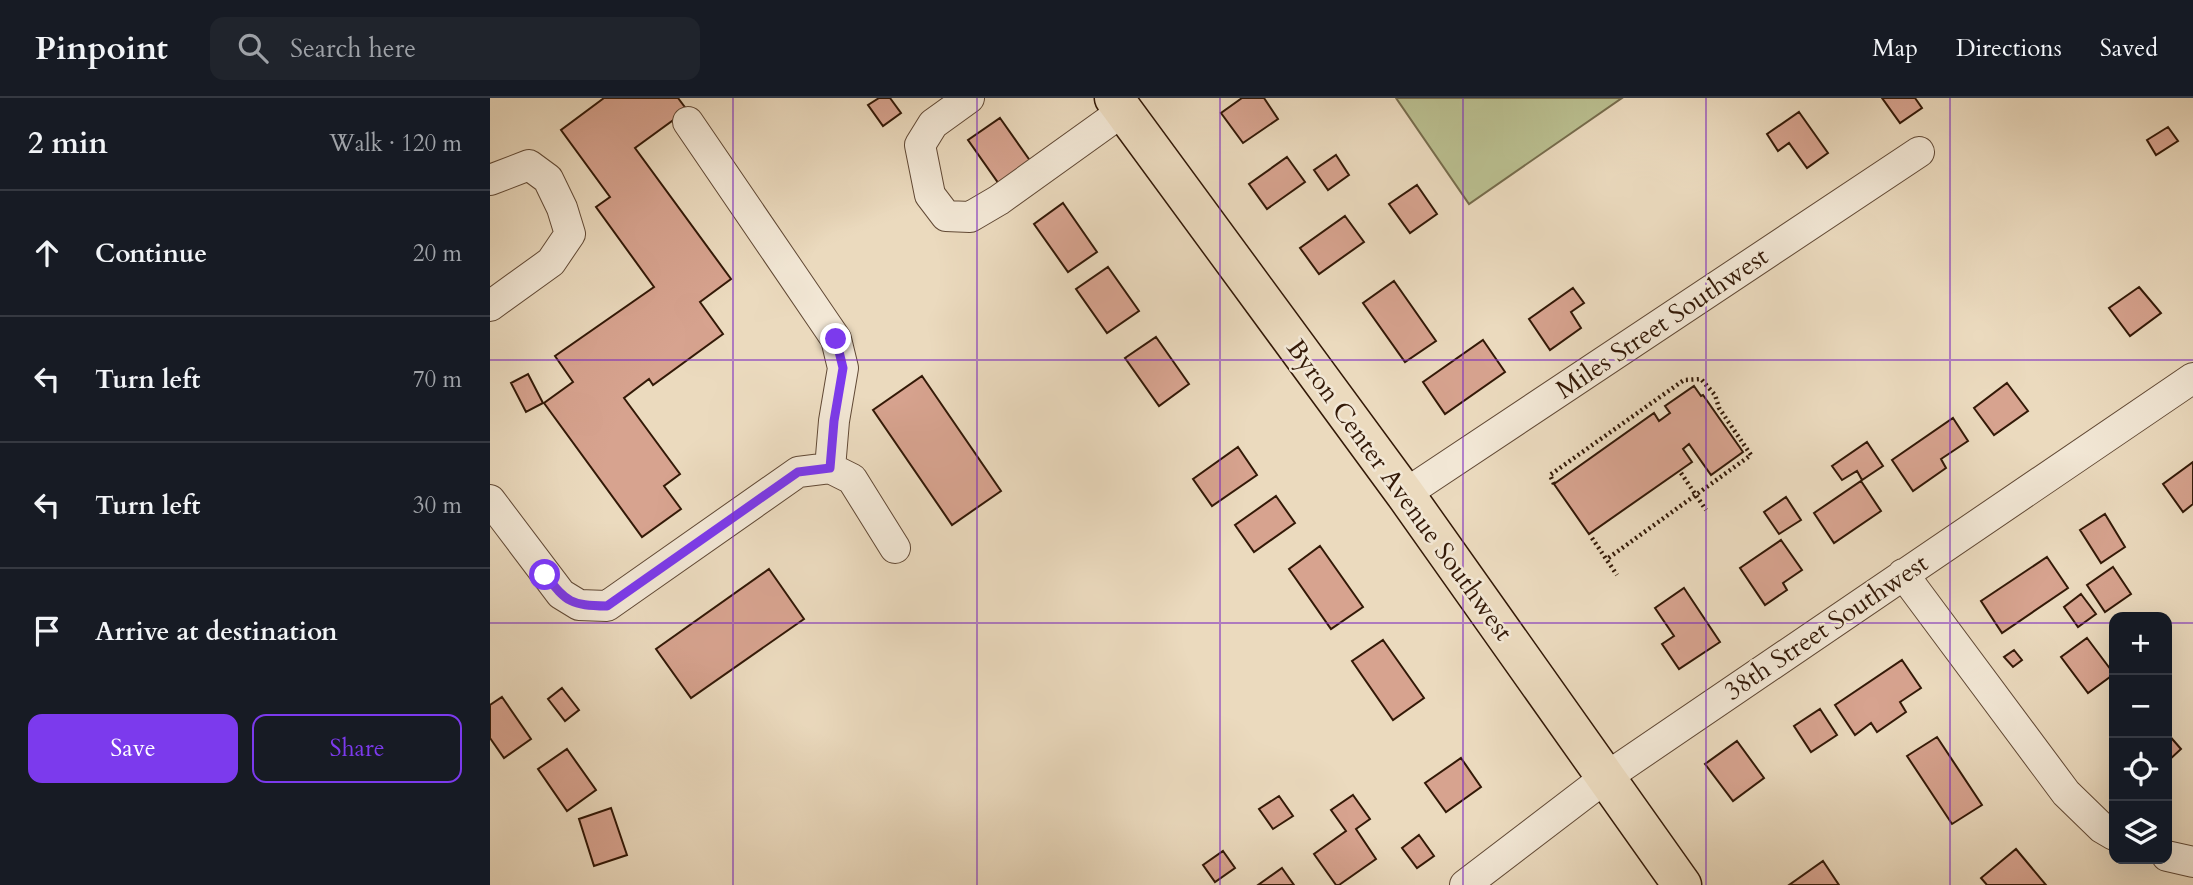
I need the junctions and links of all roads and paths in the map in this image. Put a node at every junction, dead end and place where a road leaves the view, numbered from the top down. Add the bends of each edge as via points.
1 (969, 98) edge
2 (1119, 104) edge
3 (688, 122) dead end
4 (1919, 152) dead end
5 (490, 180) edge
6 (490, 306) edge
7 (2193, 378) edge
8 (830, 468) junction
9 (1681, 473) dead end
10 (1554, 484) dead end
11 (1405, 494) junction
12 (1696, 495) junction
13 (490, 500) edge
14 (1706, 510) dead end
15 (1592, 538) dead end
16 (895, 548) dead end
17 (1606, 559) junction
18 (1903, 574) junction
19 (1617, 575) dead end
20 (1605, 778) junction
21 (2109, 832) edge
22 (2172, 857) edge
23 (2193, 862) edge
24 (1465, 885) edge
25 (1682, 885) edge

1 - 2 street via 933,124 920,145 930,195 946,216 959,218 970,217 999,200
2 - 11 main road, Byron Center Avenue Southwest
3 - 8 street via 836,339 843,368
4 - 11 street, Miles Street Southwest
5 - 6 street via 529,165 548,179 570,234 551,262
7 - 18 street, 38th Street Southwest
8 - 13 street via 798,472 607,606 579,606 561,594
8 - 16 street via 852,479
9 - 12 path
10 - 12 path via 1550,475 1684,380 1701,379 1751,455
11 - 20 main road, Byron Center Avenue Southwest
12 - 14 path
12 - 17 path
15 - 17 path
17 - 19 path
18 - 20 street, 38th Street Southwest
18 - 21 street via 2066,793
20 - 24 street, 38th Street Southwest
20 - 25 main road, Byron Center Avenue Southwest
22 - 23 street

